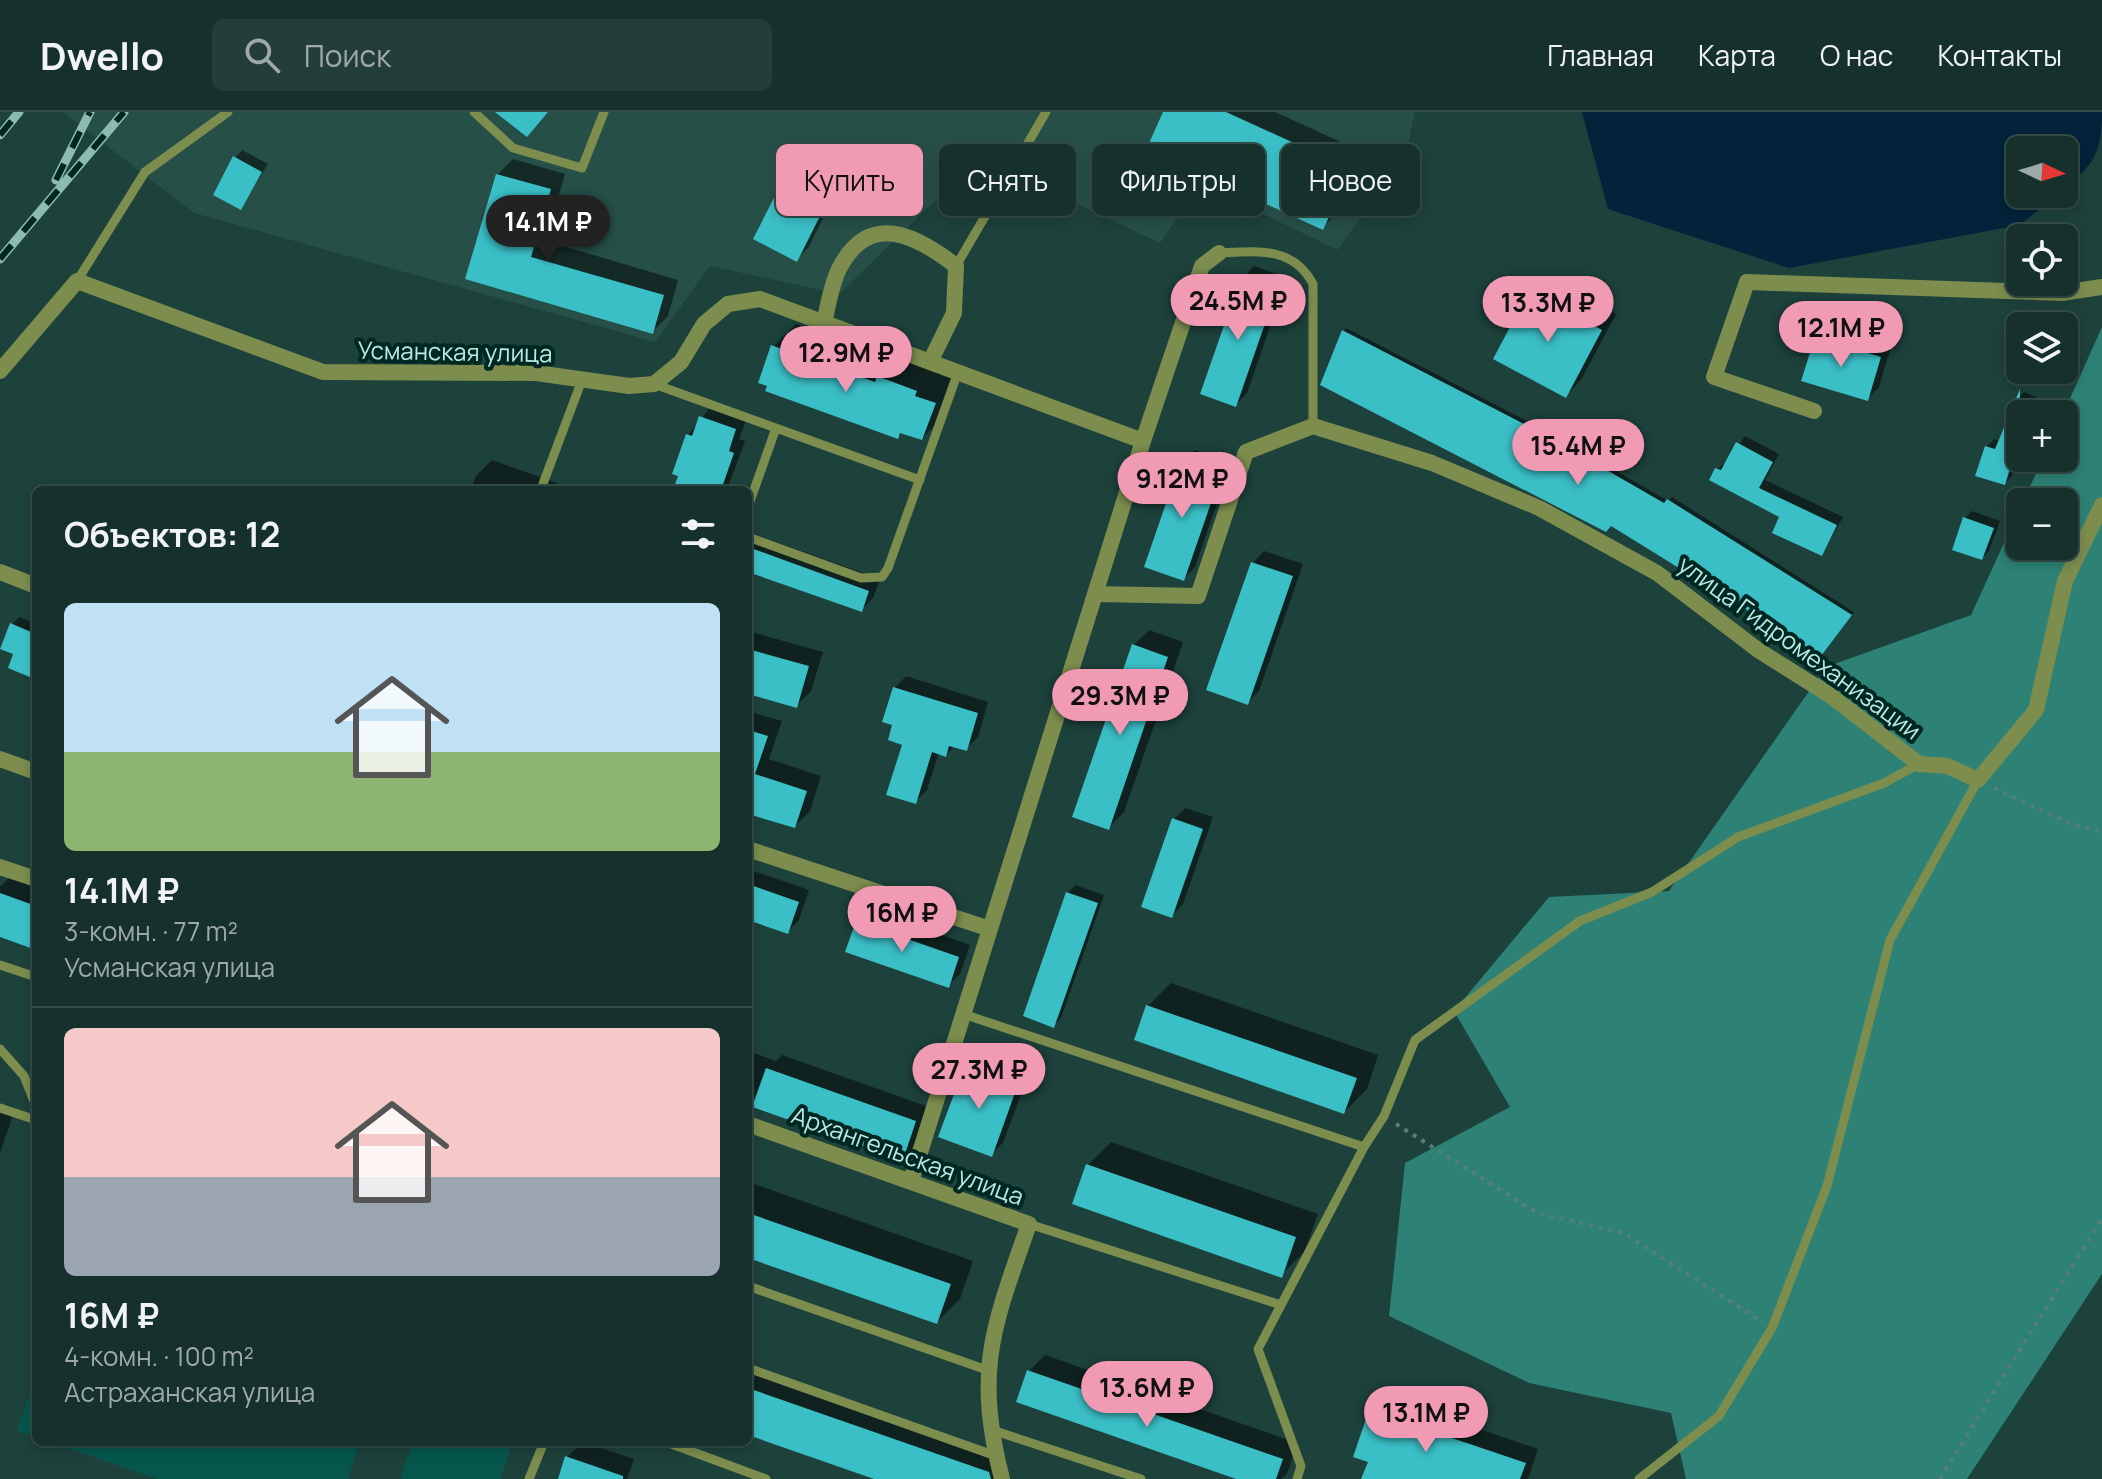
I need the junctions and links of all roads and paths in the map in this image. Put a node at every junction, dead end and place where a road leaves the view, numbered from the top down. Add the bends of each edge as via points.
1 (228, 112) edge
2 (474, 112) edge
3 (604, 112) edge
4 (1046, 112) edge
5 (1219, 253) joint
6 (956, 266) junction
7 (77, 281) junction
8 (2102, 287) edge
9 (824, 323) junction
10 (930, 362) junction
11 (0, 371) edge
12 (958, 372) junction
13 (582, 380) junction
14 (654, 384) junction
15 (1814, 411) dead end
16 (1313, 426) junction
17 (776, 428) junction
18 (1143, 441) junction
19 (920, 480) junction
20 (542, 486) edge
21 (752, 496) edge
22 (2102, 505) edge
23 (752, 538) edge
24 (0, 572) edge
25 (32, 584) edge
26 (1095, 594) junction
27 (0, 759) edge
28 (1919, 764) junction
29 (32, 771) edge
30 (1978, 780) junction
31 (2102, 832) edge
32 (752, 850) edge
33 (0, 867) edge
34 (32, 878) edge
35 (990, 929) junction
36 (0, 965) edge
37 (32, 976) edge
38 (963, 1014) junction
39 (0, 1049) edge
40 (32, 1096) edge
41 (0, 1108) edge
42 (1384, 1116) junction
43 (32, 1119) edge
44 (752, 1125) edge
45 (1364, 1147) junction
46 (911, 1181) junction
47 (2102, 1218) edge
48 (1029, 1224) junction
49 (752, 1287) edge
50 (1281, 1305) junction
51 (1772, 1328) junction
52 (752, 1369) edge
53 (987, 1370) junction
54 (989, 1429) junction
55 (542, 1446) edge
56 (677, 1446) edge
57 (996, 1456) junction
58 (529, 1479) edge
59 (766, 1479) edge
60 (1002, 1479) edge
61 (1141, 1479) edge
62 (1297, 1479) edge
63 (1639, 1479) edge
64 (1940, 1479) edge

1 - 7 lane via 145,172
2 - 3 lane via 513,148 582,168
4 - 6 lane
5 - 16 lane via 1269,251 1304,266 1313,284
5 - 18 street via 1202,266
6 - 9 street via 923,240 892,233 858,242 838,270
6 - 10 street via 954,313
7 - 11 street
7 - 13 street, Усманская улица via 323,372 536,373
8 - 15 street via 2062,293 1747,282 1714,377
9 - 10 street
9 - 14 street via 760,299 728,304 704,324 681,362
10 - 12 street
12 - 18 street
12 - 19 lane
13 - 14 street, Усманская улица
13 - 20 lane
14 - 17 lane
16 - 26 street via 1246,452 1198,596
16 - 28 street, улица Гидромеханизации via 1432,463 1539,508 1618,551 1831,696
17 - 19 lane
17 - 21 lane
18 - 26 street
19 - 23 lane via 882,577 861,578
22 - 30 street via 2065,581 2036,710
24 - 25 street
26 - 35 street
27 - 29 street
28 - 30 street, улица Гидромеханизации via 1947,766
28 - 42 lane via 1884,783 1738,837 1652,892 1580,921 1415,1040
30 - 31 path via 2071,824
30 - 51 lane via 1890,940 1827,1186
32 - 35 street
33 - 34 street
35 - 38 street
36 - 37 lane
38 - 45 lane
38 - 46 street
39 - 40 lane via 24,1076
41 - 43 lane
42 - 45 lane
42 - 51 path via 1537,1213 1623,1233
44 - 46 street, Архангельская улица
45 - 50 lane
46 - 48 street, Архангельская улица
47 - 64 path
48 - 50 lane
48 - 53 street, Архангельская улица via 1000,1306
49 - 53 lane
50 - 62 lane via 1258,1349 1301,1466
51 - 63 lane via 1719,1416
52 - 57 lane
53 - 54 street, Архангельская улица
54 - 57 street, Архангельская улица
54 - 61 lane
55 - 58 lane
56 - 59 lane
57 - 60 street, Архангельская улица

